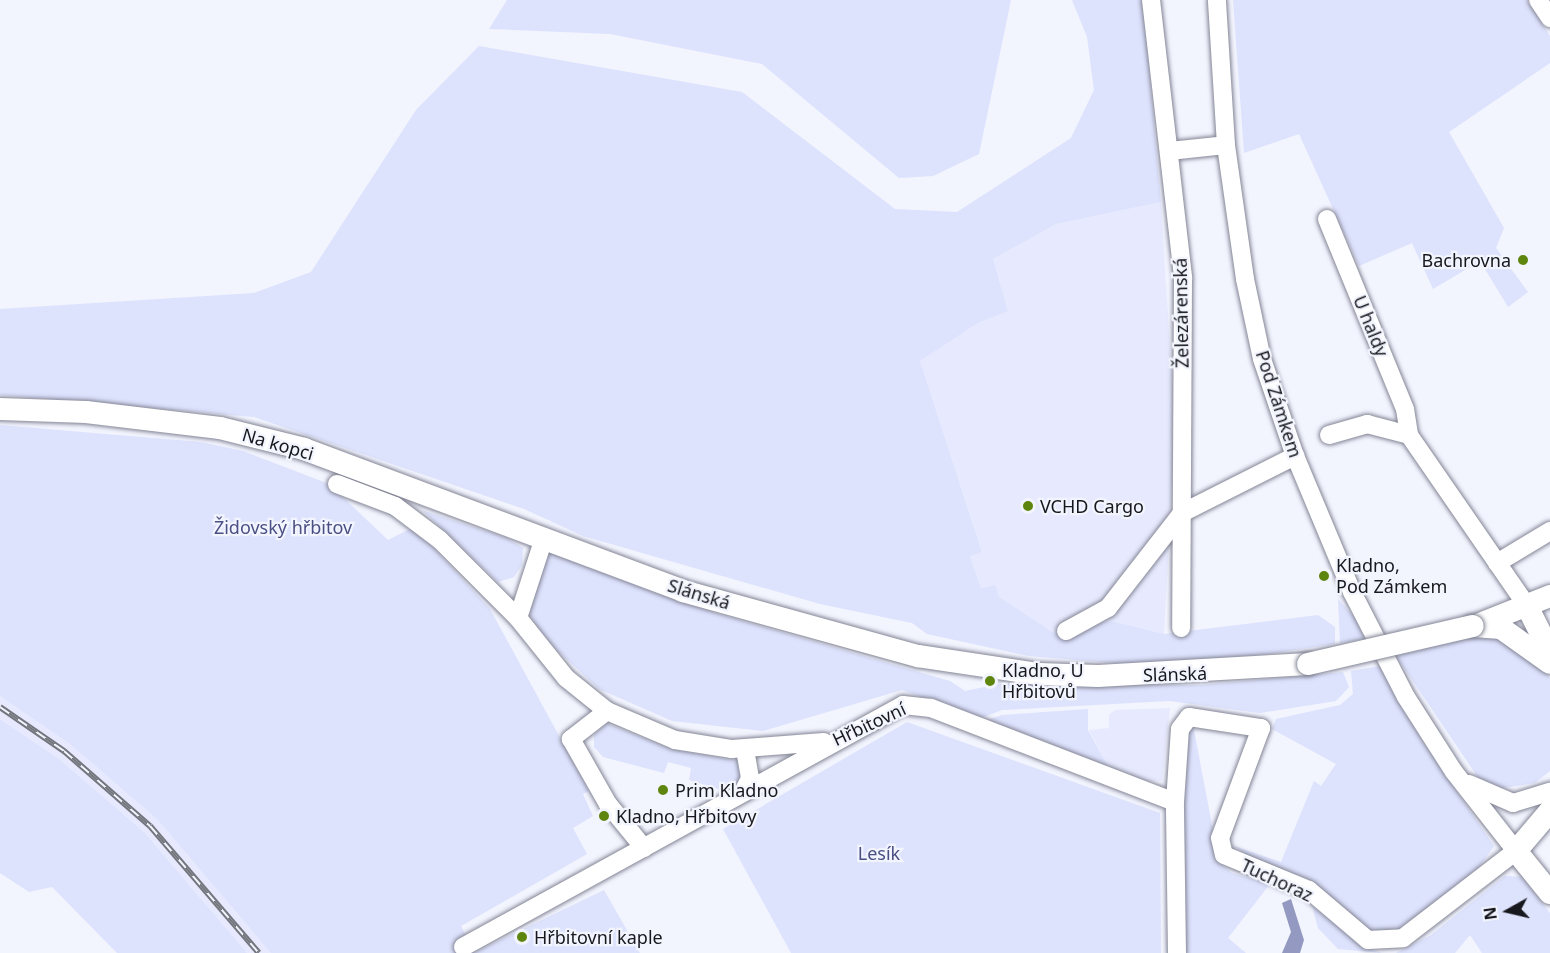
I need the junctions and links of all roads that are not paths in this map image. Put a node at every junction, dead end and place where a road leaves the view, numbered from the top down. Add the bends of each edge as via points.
1 (1151, 0) edge
2 (1217, 0) edge
3 (1538, 0) edge
4 (1550, 18) edge
5 (1226, 145) junction
6 (1169, 151) junction
7 (1327, 219) dead end
8 (0, 409) edge
9 (1329, 435) dead end
10 (1409, 435) junction
11 (1295, 456) junction
12 (337, 484) dead end
13 (1182, 513) junction
14 (1550, 531) edge
15 (543, 538) junction
16 (1497, 563) junction
17 (1550, 596) edge
18 (1527, 606) junction
19 (518, 618) junction
20 (1473, 626) junction
21 (1181, 628) dead end
22 (1066, 631) dead end
23 (1550, 652) edge
24 (1550, 663) edge
25 (606, 711) junction
26 (837, 737) junction
27 (745, 750) junction
28 (1454, 772) junction
29 (743, 792) junction
30 (1550, 792) edge
31 (1175, 802) junction
32 (1550, 812) edge
33 (644, 848) junction
34 (1516, 851) junction
35 (1550, 893) edge
36 (463, 947) dead end
37 (1178, 953) edge

1 - 6 street, Železárenská
2 - 5 street, Pod Zámkem
3 - 4 street
5 - 6 street
5 - 11 street, Pod Zámkem via 1260,347
6 - 13 street, Železárenská via 1183,278
7 - 10 street, U haldy via 1406,409
8 - 15 main road, Na kopci via 86,412 220,428 304,449
9 - 10 street via 1366,424
10 - 16 street
11 - 13 street
11 - 28 street, Pod Zámkem via 1379,647
12 - 19 street via 395,506 440,540
13 - 21 street, Železárenská
13 - 22 street via 1108,608
14 - 16 street
15 - 19 street
15 - 20 main road, Slánská, bridge via 683,591 946,661 1098,676 1308,664
16 - 18 street
17 - 18 main road, Slánská
18 - 20 main road, Slánská
18 - 23 main road
19 - 25 street via 566,678
20 - 24 main road via 1501,628
25 - 27 street via 675,740
25 - 33 street via 571,739 608,804
26 - 27 street via 796,747
26 - 29 street, Hřbitovní
26 - 31 street, Hřbitovní via 899,706 920,705
27 - 29 street via 750,778
28 - 30 street, Pod Zámkem via 1504,802 1532,801
28 - 34 street, Pod Zámkem
29 - 33 street, Hřbitovní
31 - 34 street, Tuchoraz via 1181,725 1189,717 1261,728 1220,838 1224,855 1309,890 1368,940 1403,938
31 - 37 street
32 - 34 main road
33 - 36 street, Hřbitovní
34 - 35 main road, Pod Zámkem

